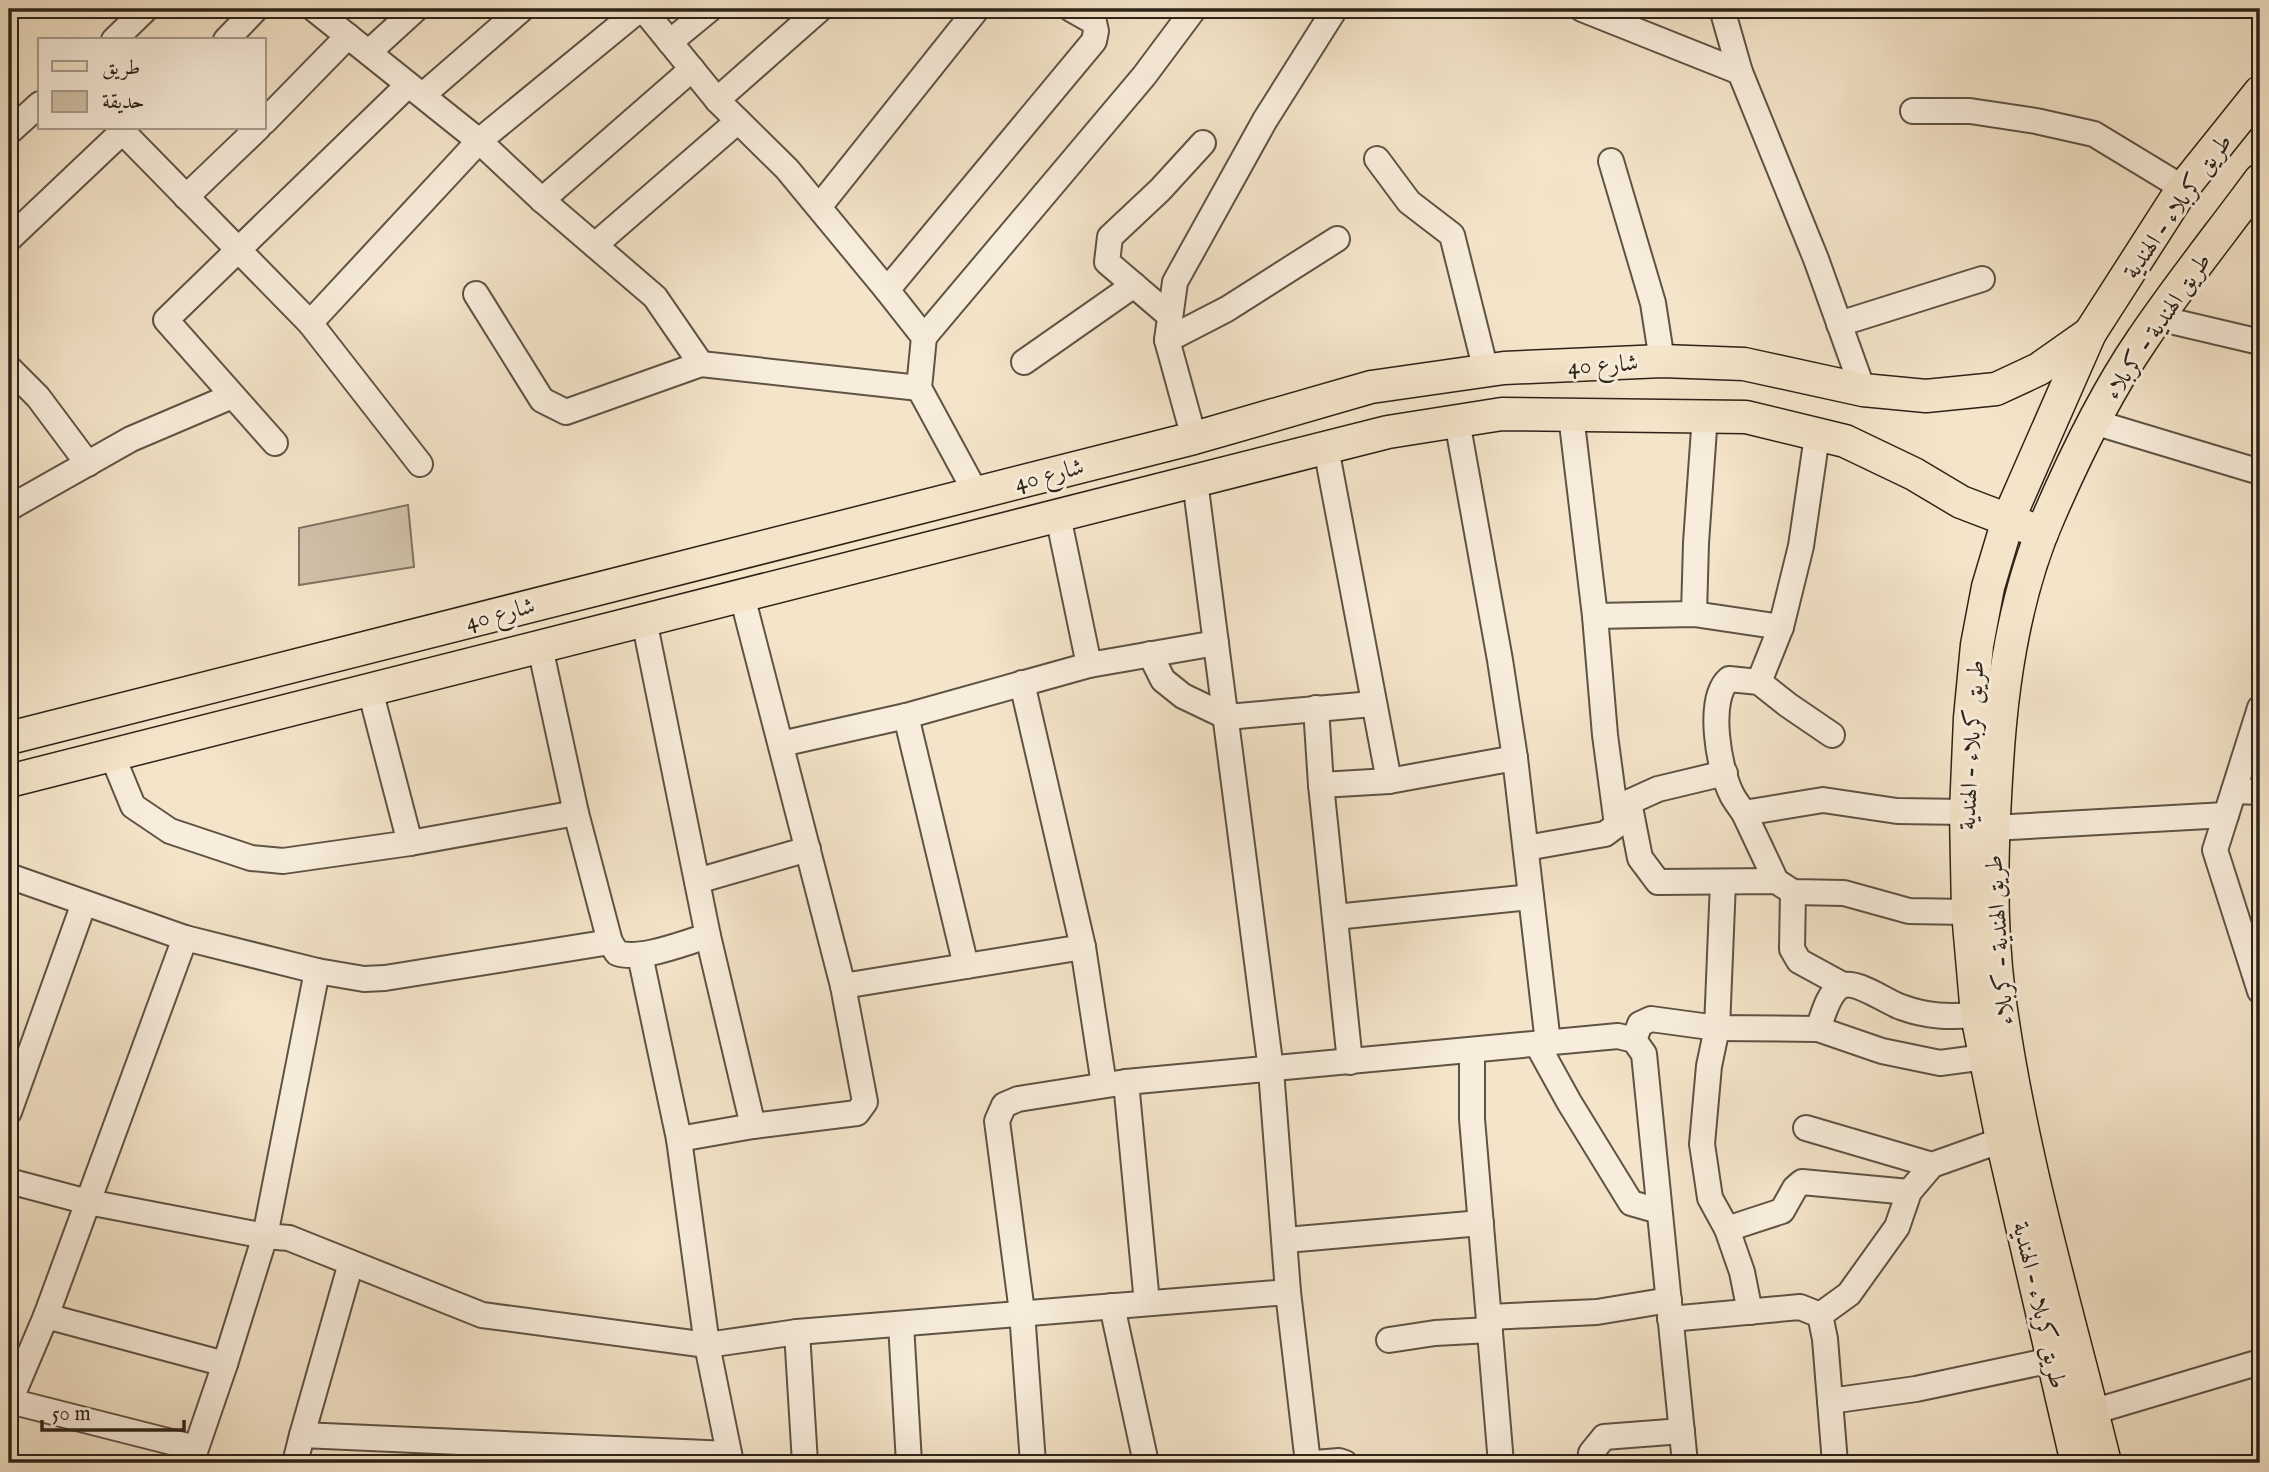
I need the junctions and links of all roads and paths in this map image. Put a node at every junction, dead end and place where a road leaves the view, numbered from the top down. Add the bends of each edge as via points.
1 (146, 9) edge
2 (256, 9) edge
3 (314, 9) edge
4 (416, 9) edge
5 (522, 9) edge
6 (642, 9) edge
7 (710, 9) edge
8 (820, 9) edge
9 (976, 9) edge
10 (1071, 9) edge
11 (1194, 9) edge
12 (1335, 9) edge
13 (1582, 9) edge
14 (1727, 12) edge
15 (348, 36) junction
16 (116, 38) edge
17 (228, 38) edge
18 (670, 42) junction
19 (369, 52) junction
20 (692, 69) junction
21 (1740, 72) junction
22 (415, 90) junction
23 (2260, 92) edge
24 (717, 100) junction
25 (38, 106) edge
26 (1913, 111) dead end
27 (266, 120) edge
28 (738, 121) junction
29 (256, 130) edge
30 (9, 132) edge
31 (129, 132) edge
32 (479, 141) junction
33 (1203, 143) dead end
34 (1377, 159) dead end
35 (1611, 161) dead end
36 (2260, 180) edge
37 (2183, 188) junction
38 (186, 197) junction
39 (542, 200) junction
40 (818, 207) junction
41 (9, 239) edge
42 (1337, 239) dead end
43 (595, 245) junction
44 (238, 250) junction
45 (1982, 279) dead end
46 (1134, 285) junction
47 (887, 290) junction
48 (476, 294) dead end
49 (2158, 318) junction
50 (310, 323) junction
51 (1839, 324) junction
52 (1169, 328) junction
53 (2090, 332) junction
54 (924, 337) junction
55 (2260, 342) edge
56 (1662, 361) junction
57 (1024, 362) dead end
58 (701, 364) junction
59 (1744, 364) junction
60 (9, 368) edge
61 (1486, 371) junction
62 (919, 388) junction
63 (1863, 390) junction
64 (232, 396) junction
65 (1571, 415) junction
66 (1705, 415) junction
67 (1746, 417) junction
68 (1457, 421) junction
69 (2094, 422) junction
70 (1817, 436) junction
71 (1194, 438) junction
72 (275, 443) dead end
73 (1326, 448) junction
74 (88, 464) junction
75 (419, 464) dead end
76 (2260, 472) edge
77 (1195, 481) junction
78 (976, 492) junction
79 (9, 508) edge
80 (1058, 516) junction
81 (2008, 520) junction
82 (2042, 533) junction
83 (742, 596) junction
84 (1695, 614) junction
85 (1982, 614) junction
86 (1595, 616) junction
87 (644, 621) junction
88 (2016, 621) junction
89 (1781, 627) junction
90 (1216, 643) junction
91 (540, 647) junction
92 (1150, 654) junction
93 (1089, 665) junction
94 (288, 667) junction
95 (1759, 682) junction
96 (1022, 683) junction
97 (370, 690) junction
98 (191, 692) junction
99 (1372, 704) junction
100 (298, 708) junction
101 (1316, 708) junction
102 (2260, 708) edge
103 (906, 716) junction
104 (1227, 717) junction
105 (202, 732) junction
106 (1832, 735) dead end
107 (9, 738) edge
108 (781, 744) junction
109 (112, 755) junction
110 (1515, 758) junction
111 (1725, 773) junction
112 (9, 781) edge
113 (1388, 781) junction
114 (1321, 785) junction
115 (2234, 791) junction
116 (2260, 792) edge
117 (1622, 805) junction
118 (576, 813) junction
119 (1744, 813) junction
120 (2226, 815) junction
121 (1979, 820) junction
122 (410, 843) junction
123 (1526, 848) junction
124 (808, 849) junction
125 (9, 878) edge
126 (697, 881) junction
127 (1723, 882) junction
128 (1785, 886) junction
129 (1531, 897) junction
130 (84, 903) junction
131 (1968, 912) junction
132 (1335, 917) junction
133 (708, 936) junction
134 (185, 938) junction
135 (610, 942) junction
136 (1083, 947) junction
137 (640, 955) junction
138 (965, 966) junction
139 (317, 971) junction
140 (1843, 985) junction
141 (843, 986) junction
142 (2260, 991) edge
143 (1977, 1015) junction
144 (1717, 1028) junction
145 (1818, 1029) junction
146 (1634, 1040) junction
147 (1543, 1043) junction
148 (1472, 1050) junction
149 (1985, 1057) junction
150 (1350, 1062) junction
151 (1271, 1070) junction
152 (1115, 1083) junction
153 (9, 1112) edge
154 (753, 1126) junction
155 (1806, 1128) dead end
156 (680, 1139) junction
157 (2002, 1140) junction
158 (1931, 1165) junction
159 (9, 1181) edge
160 (1909, 1192) junction
161 (88, 1202) junction
162 (1659, 1210) junction
163 (1481, 1223) junction
164 (1727, 1228) junction
165 (265, 1236) junction
166 (1286, 1240) junction
167 (351, 1263) junction
168 (1288, 1292) junction
169 (1147, 1303) junction
170 (1112, 1306) junction
171 (1670, 1309) junction
172 (1750, 1311) junction
173 (1022, 1312) junction
174 (1821, 1315) junction
175 (46, 1316) junction
176 (901, 1324) junction
177 (1489, 1324) junction
178 (796, 1332) junction
179 (1389, 1340) dead end
180 (707, 1345) junction
181 (2052, 1360) junction
182 (2260, 1362) edge
183 (225, 1364) junction
184 (1830, 1401) junction
185 (9, 1402) edge
186 (2092, 1412) junction
187 (1682, 1431) junction
188 (302, 1435) junction
189 (565, 1455) edge
190 (193, 1456) edge
191 (730, 1458) edge
192 (295, 1463) edge
193 (805, 1463) edge
194 (909, 1463) edge
195 (1033, 1463) edge
196 (1146, 1463) edge
197 (1308, 1463) edge
198 (1315, 1463) edge
199 (1345, 1463) edge
200 (1501, 1463) edge
201 (1590, 1463) edge
202 (1685, 1463) edge
203 (1835, 1463) edge
204 (2077, 1463) edge
205 (2105, 1463) edge

1 - 16 street
2 - 17 street
3 - 15 street
4 - 19 street
5 - 22 street
6 - 18 street
6 - 32 street
7 - 18 street
8 - 24 street
9 - 40 street
10 - 47 street via 1094,22 1094,41
11 - 54 street via 1144,76
12 - 52 street via 1265,120 1175,282
13 - 21 street
14 - 21 street
15 - 19 street
15 - 27 street
18 - 20 street
19 - 22 street
20 - 24 street
20 - 39 street
21 - 51 street
22 - 32 street
22 - 44 street
23 - 37 main road, طريق كربلاء - الهندية
24 - 28 street
25 - 30 street
26 - 37 street via 1970,111 2094,134
28 - 40 street
28 - 43 street
29 - 38 street
31 - 38 street
31 - 41 street
32 - 39 street
32 - 50 street
33 - 46 street via 1110,237 1107,262
34 - 61 street via 1409,202 1452,235
35 - 56 street via 1653,303
36 - 49 main road, طريق الهندية - كربلاء
37 - 53 main road, طريق كربلاء - الهندية
38 - 44 street
39 - 43 street
40 - 47 street
42 - 52 street via 1227,309
43 - 58 street via 654,297
44 - 50 street
44 - 64 street via 166,320
45 - 51 street
46 - 52 street
46 - 57 street
47 - 54 street
48 - 58 street via 542,400 566,412
49 - 55 street
49 - 69 main road, طريق الهندية - كربلاء
50 - 75 street
51 - 63 street
52 - 71 street
53 - 63 main road, شارع 40 via 2039,369 1996,389 1926,396
53 - 81 main road, طريق كربلاء - الهندية
54 - 62 street
56 - 59 main road, شارع 40
56 - 61 main road, شارع 40
58 - 62 street
59 - 63 main road, شارع 40
59 - 67 main road
60 - 74 street via 38,397
61 - 71 main road, شارع 40 via 1371,387
62 - 78 street
64 - 72 street
64 - 74 street via 131,439
65 - 66 main road, شارع 40
65 - 68 main road, شارع 40 via 1502,414
65 - 86 street
66 - 67 main road, شارع 40
66 - 84 street
67 - 70 main road, شارع 40
68 - 73 main road, شارع 40
68 - 110 street
69 - 76 street
69 - 82 main road, طريق الهندية - كربلاء
70 - 81 main road, شارع 40 via 1846,441 1961,502
70 - 89 street via 1801,546
71 - 78 main road, شارع 40
73 - 77 main road, شارع 40
73 - 99 street
74 - 79 street
77 - 80 main road, شارع 40
77 - 90 street
78 - 94 main road, شارع 40
80 - 83 main road, شارع 40
80 - 93 street
81 - 82 main road, شارع 40
81 - 85 main road, طريق كربلاء - الهندية
82 - 88 main road, طريق الهندية - كربلاء
83 - 87 main road, شارع 40
83 - 108 street
84 - 86 street
84 - 89 street
85 - 88 main road via 1997,610
85 - 121 main road, طريق كربلاء - الهندية via 1970,718
86 - 117 street via 1605,735
87 - 91 main road, شارع 40
87 - 126 street
88 - 121 main road, طريق الهندية - كربلاء
89 - 95 street
90 - 92 street
90 - 104 street
91 - 97 main road, شارع 40
91 - 118 street
92 - 93 street
92 - 104 street via 1164,680 1184,696
93 - 96 street
94 - 98 main road, شارع 40
94 - 100 main road
95 - 106 street
95 - 111 street via 1729,679 1719,691 1716,720
96 - 103 street
96 - 136 street
97 - 100 main road, شارع 40
97 - 122 street
98 - 105 main road
98 - 107 main road, شارع 40
99 - 101 street
99 - 113 street
100 - 105 main road, شارع 40
101 - 104 street
101 - 114 street
102 - 115 street
103 - 108 street
103 - 138 street
104 - 151 street
105 - 109 main road, شارع 40
108 - 124 street
109 - 112 main road, شارع 40
109 - 122 street via 134,806 170,831 251,858 283,861
110 - 113 street
110 - 123 street
111 - 117 street via 1658,789
111 - 119 street via 1731,794
113 - 114 street
114 - 132 street
115 - 116 street
115 - 120 street
117 - 123 street via 1616,825 1605,834
117 - 127 street via 1640,858 1658,881
118 - 122 street
118 - 135 street
119 - 121 street via 1824,800
119 - 128 street
120 - 121 street
120 - 142 street via 2215,849
121 - 131 main road, طريق كربلاء - الهندية
121 - 186 main road, طريق الهندية - كربلاء via 1993,908 1999,994 2022,1128
123 - 129 street
124 - 126 street
124 - 141 street
125 - 130 street
126 - 133 street
127 - 128 street
127 - 144 street
128 - 131 street via 1844,893 1909,911
128 - 140 street via 1792,950 1799,961
129 - 132 street
129 - 147 street
130 - 134 street
130 - 153 street
131 - 143 main road, طريق كربلاء - الهندية
132 - 150 street
133 - 137 street
133 - 154 street
134 - 139 street
134 - 161 street
135 - 137 street via 617,953
135 - 139 street via 385,978
136 - 138 street
136 - 152 street
137 - 156 street
138 - 141 street
139 - 165 street
140 - 143 street via 1854,985 1901,1007 1941,1018
140 - 145 street via 1834,991
141 - 154 street via 865,1102 858,1113
143 - 149 main road, طريق كربلاء - الهندية
144 - 145 street
144 - 146 street via 1650,1019 1640,1024
144 - 164 street via 1702,1144 1710,1198
145 - 149 street via 1882,1051 1940,1063
146 - 147 street via 1618,1036
146 - 162 street via 1644,1054
147 - 148 street
147 - 162 street via 1569,1102 1631,1203
148 - 150 street
148 - 163 street via 1472,1119
149 - 157 main road, طريق كربلاء - الهندية
150 - 151 street
151 - 152 street
151 - 166 street
152 - 169 street
152 - 173 street via 1004,1105 998,1121
154 - 156 street
155 - 158 street
156 - 180 street
157 - 158 street
157 - 181 main road, طريق كربلاء - الهندية
158 - 160 street
159 - 161 street
160 - 164 street via 1802,1182 1782,1211
160 - 174 street via 1897,1227 1849,1294
161 - 165 street
161 - 175 street
162 - 171 street
163 - 166 street
163 - 177 street
164 - 172 street
165 - 167 street via 289,1238
165 - 183 street
166 - 168 street
167 - 180 street via 482,1314
167 - 188 street
168 - 169 street
168 - 197 street
169 - 170 street
170 - 173 street
170 - 196 street
171 - 172 street
171 - 177 street
171 - 187 street
172 - 174 street via 1800,1307
173 - 176 street
173 - 195 street
174 - 184 street
175 - 183 street
175 - 185 street
176 - 178 street
176 - 194 street
177 - 179 street
177 - 200 street
178 - 180 street
178 - 193 street
180 - 191 street
181 - 184 street via 1916,1389
181 - 204 main road, طريق كربلاء - الهندية
182 - 186 street
183 - 190 street
184 - 203 street
185 - 190 street
186 - 205 main road, طريق الهندية - كربلاء
187 - 201 street via 1604,1437 1591,1452
187 - 202 street
188 - 189 street
188 - 192 street
189 - 191 street
198 - 199 street

